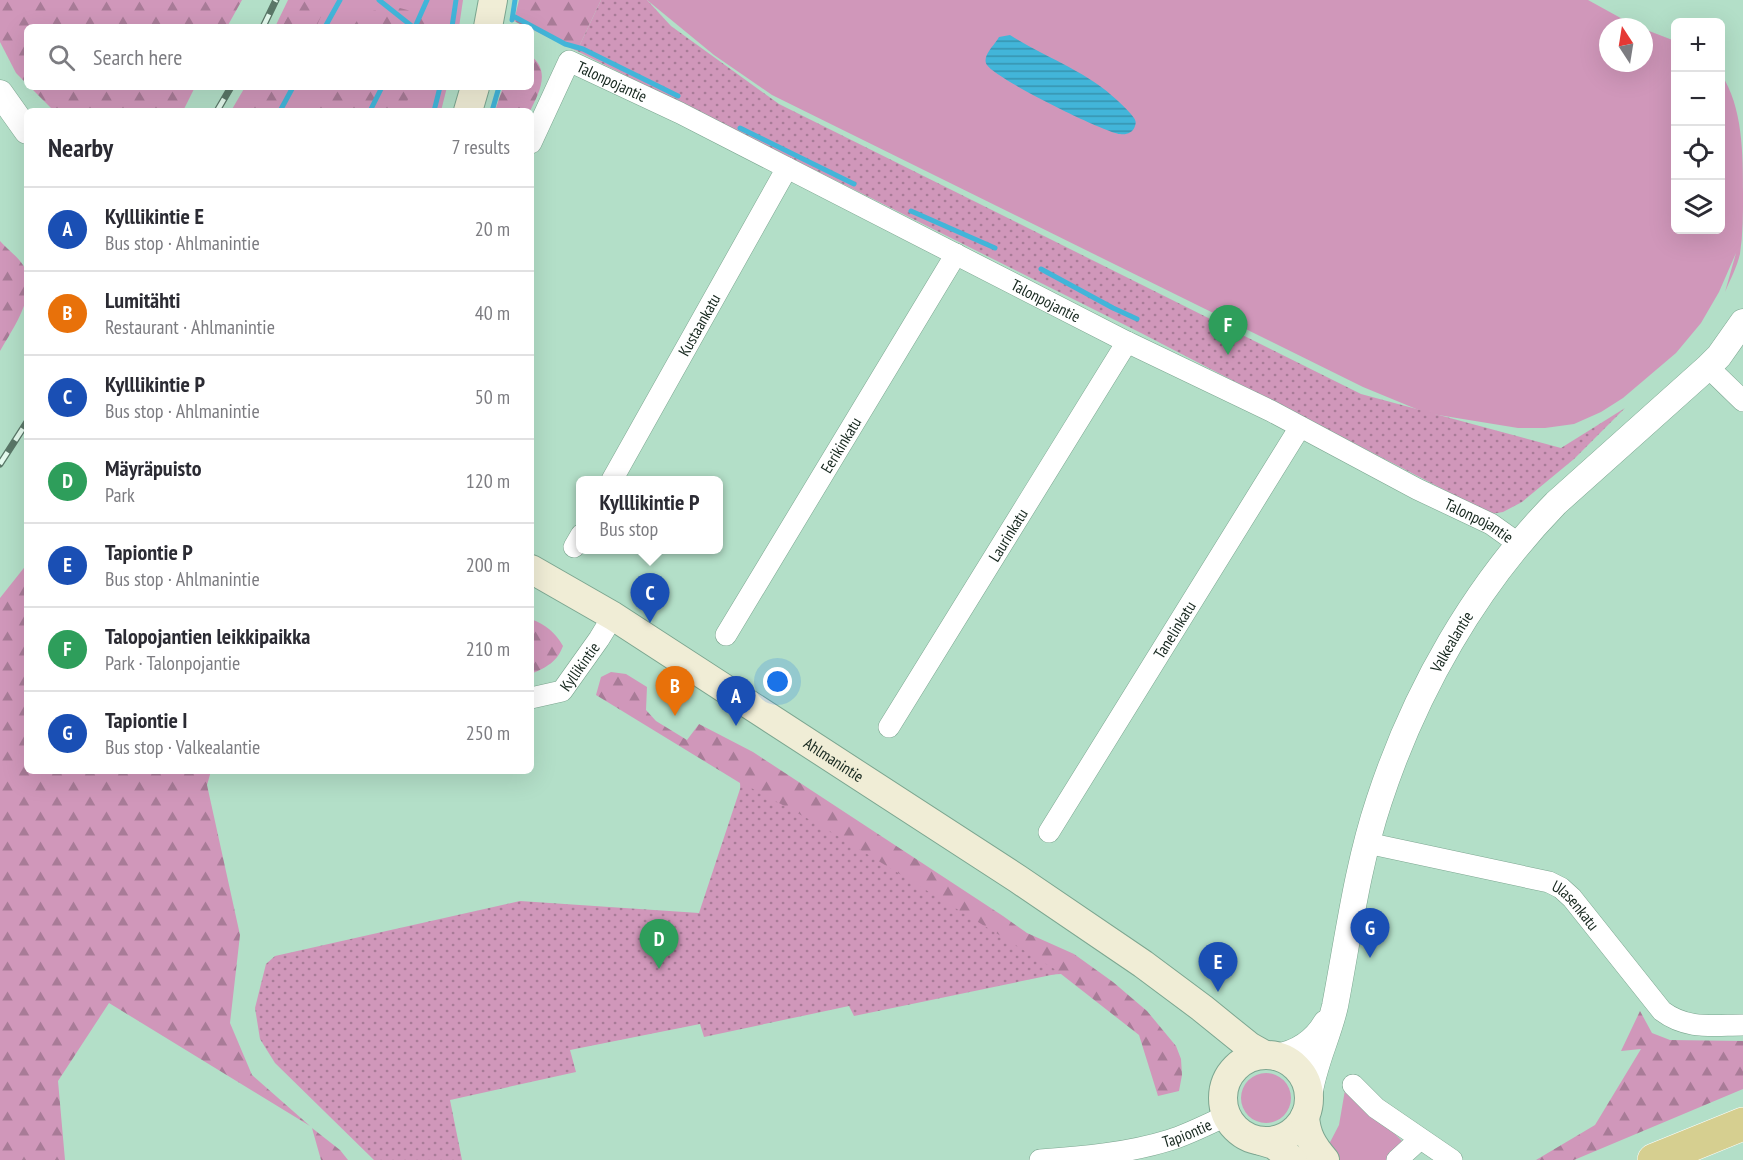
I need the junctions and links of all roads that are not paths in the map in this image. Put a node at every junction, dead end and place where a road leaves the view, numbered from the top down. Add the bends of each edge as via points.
1 (493, 0) edge
2 (489, 24) edge
3 (0, 92) edge
4 (24, 121) edge
5 (24, 127) edge
6 (534, 137) edge
7 (787, 168) junction
8 (956, 254) junction
9 (1743, 322) edge
10 (1127, 342) junction
11 (1708, 367) junction
12 (1743, 401) edge
13 (1300, 426) junction
14 (614, 476) edge
15 (1519, 544) junction
16 (536, 571) edge
17 (613, 616) junction
18 (726, 635) dead end
19 (534, 697) edge
20 (889, 728) dead end
21 (1049, 832) dead end
22 (1367, 843) junction
23 (1118, 948) junction
24 (1336, 998) junction
25 (1743, 1025) edge
26 (1270, 1056) junction
27 (1228, 1078) junction
28 (1353, 1085) dead end
29 (1307, 1107) junction
30 (1226, 1116) junction
31 (1743, 1124) edge
32 (1420, 1139) junction
33 (1261, 1141) junction
34 (1040, 1160) edge
35 (1293, 1160) edge
36 (1325, 1160) edge
37 (1397, 1160) edge
38 (1452, 1160) edge
39 (1654, 1160) edge

1 - 2 main road
3 - 4 street
3 - 5 street
6 - 7 street, Talonpojantie via 569,61
7 - 8 street, Talonpojantie
7 - 14 street, Kustaankatu
8 - 10 street, Talonpojantie
8 - 18 street, Eerikinkatu
9 - 11 street, Valkealantie
10 - 13 street, Talonpojantie
10 - 20 street, Laurinkatu
11 - 12 street
11 - 15 street, Valkealantie via 1556,503
13 - 15 street, Talonpojantie via 1491,524
13 - 21 street, Tanelinkatu
15 - 22 street, Valkealantie via 1456,633 1413,712 1389,769
16 - 17 main road, Ahlmanintie
17 - 19 street, Kyllikintie via 562,691
17 - 23 main road, Ahlmanintie
22 - 24 street, Valkealantie
22 - 25 street, Ulasenkatu via 1549,882 1572,897 1672,1019 1685,1024
23 - 26 main road, Ahlmanintie via 1248,1046
23 - 27 main road, Ahlmanintie via 1211,1035 1226,1059
24 - 26 street, Valkealantie via 1316,1037 1296,1052
24 - 29 street, Valkealantie via 1311,1080
26 - 27 main road via 1238,1066
26 - 29 main road via 1282,1058 1301,1073 1306,1084
27 - 30 main road via 1223,1094
28 - 32 street via 1376,1108
29 - 33 main road via 1286,1136
29 - 36 main road via 1307,1133
30 - 33 main road via 1247,1137
30 - 34 street, Tapiontie via 1154,1144 1100,1155
31 - 39 highway
32 - 37 street
32 - 38 street
33 - 35 main road via 1274,1145

